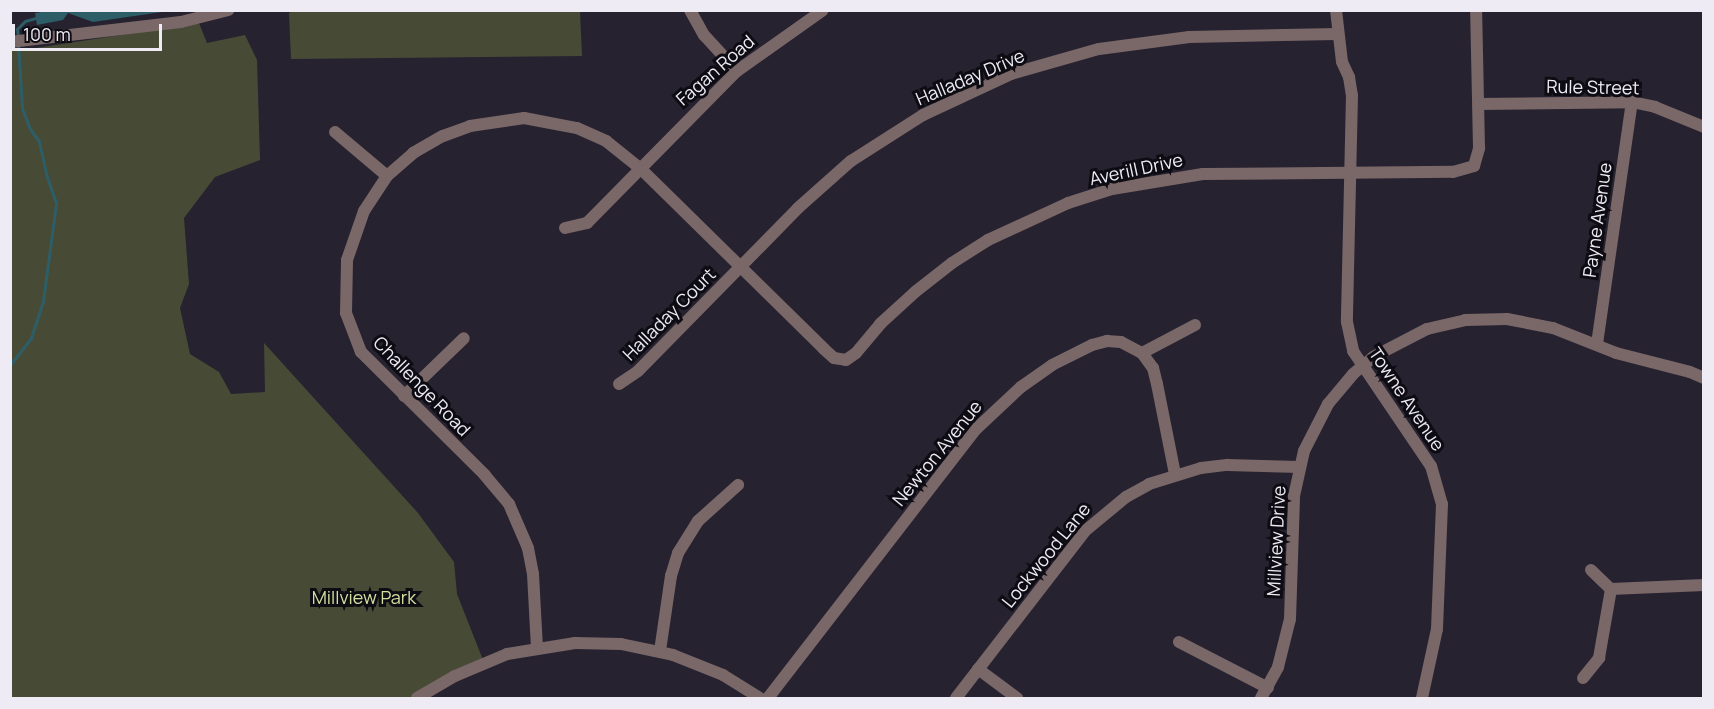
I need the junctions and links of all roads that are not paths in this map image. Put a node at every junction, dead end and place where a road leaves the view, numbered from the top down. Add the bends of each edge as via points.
1 (228, 10) edge
2 (690, 10) edge
3 (824, 10) edge
4 (1336, 10) edge
5 (1476, 10) edge
6 (1337, 34) junction
7 (10, 42) edge
8 (737, 71) junction
9 (1632, 102) junction
10 (1479, 104) junction
11 (1704, 127) edge
12 (335, 132) dead end
13 (640, 168) junction
14 (1350, 173) junction
15 (387, 176) junction
16 (565, 228) dead end
17 (742, 267) junction
18 (1195, 325) dead end
19 (464, 338) dead end
20 (1597, 344) junction
21 (856, 353) joint
22 (1142, 353) junction
23 (1362, 366) junction
24 (1704, 378) edge
25 (619, 384) dead end
26 (404, 396) junction
27 (1299, 467) junction
28 (1175, 474) junction
29 (738, 485) dead end
30 (1591, 570) dead end
31 (1704, 585) edge
32 (1611, 589) junction
33 (1179, 642) dead end
34 (537, 648) junction
35 (660, 651) junction
36 (978, 669) junction
37 (1582, 678) dead end
38 (1264, 693) edge
39 (417, 699) edge
40 (760, 699) edge
41 (768, 699) edge
42 (956, 699) edge
43 (1017, 699) edge
44 (1422, 699) edge

1 - 7 street via 181,22
2 - 8 street via 704,34
3 - 8 street, Fagan Road
4 - 6 street, Towne Avenue
5 - 10 street
6 - 14 street, Towne Avenue via 1352,95
6 - 17 street, Halladay Drive via 1190,37 1099,49 1011,75 923,115 851,161 798,208
8 - 13 street, Fagan Road
9 - 10 street, Rule Street
9 - 11 street, Rule Street
9 - 20 street, Payne Avenue
10 - 14 street, Averill Drive via 1479,148 1474,166 1453,172
12 - 15 street
13 - 15 street, Challenge Road via 606,141 577,128 524,118 470,126 443,136 413,153
13 - 16 street, Fagan Road via 587,223
13 - 17 street, Challenge Road
14 - 21 street, Averill Drive via 1203,174 1113,189 1068,203 1024,221 952,263 880,324
14 - 23 street, Towne Avenue via 1347,322 1353,351
15 - 26 street, Challenge Road via 364,211 347,260 346,312 361,352
17 - 21 street, Challenge Road via 834,358 846,360
17 - 25 street, Halladay Court via 638,371
18 - 22 street
19 - 26 street
20 - 23 street, Millview Drive via 1530,322 1465,320 1409,336
20 - 24 street, Millview Drive
22 - 28 street via 1153,368
22 - 41 street, Newton Avenue via 1121,342 1092,345 1052,365 997,408 975,430
23 - 27 street, Millview Drive via 1328,404
23 - 44 street, Towne Avenue via 1431,466 1440,495 1437,629
26 - 34 street, Challenge Road via 485,475 509,504 528,548
27 - 28 street, Lockwood Lane via 1227,465
27 - 38 street, Millview Drive via 1294,496 1290,619 1285,643
28 - 36 street, Lockwood Lane via 1126,497 1085,531
29 - 35 street via 698,521 678,553
30 - 32 street
31 - 32 street
32 - 37 street via 1599,658
33 - 38 street
34 - 35 street via 600,643
34 - 39 street via 482,663
35 - 40 street via 723,675
36 - 42 street, Lockwood Lane
36 - 43 street

